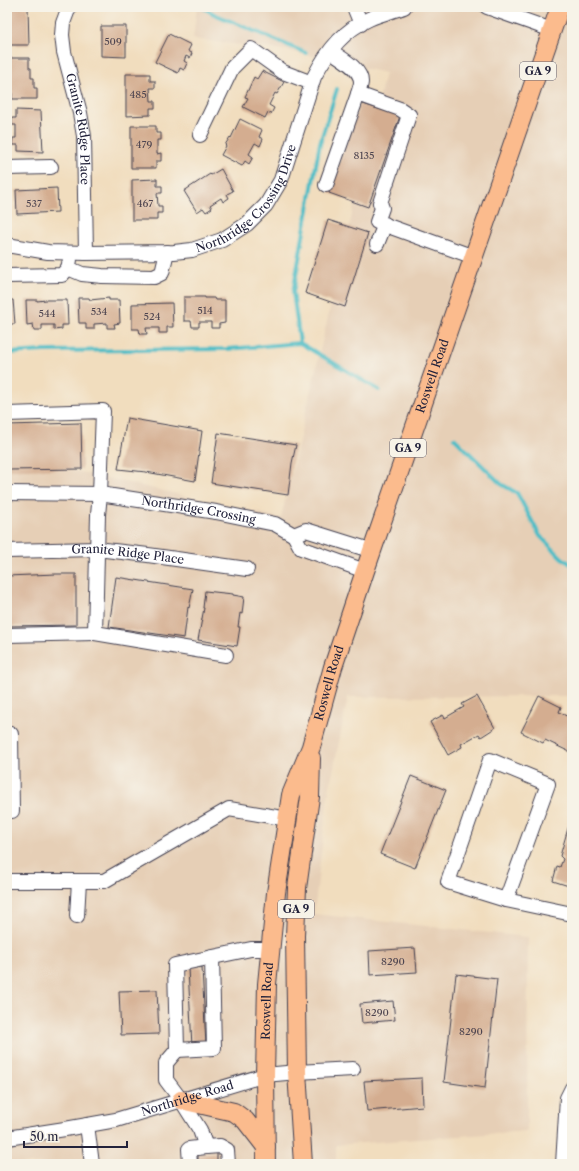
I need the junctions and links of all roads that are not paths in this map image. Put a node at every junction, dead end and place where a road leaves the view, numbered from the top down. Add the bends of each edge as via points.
1 (69, 7) edge
2 (354, 7) edge
3 (404, 7) edge
4 (487, 7) edge
5 (560, 7) edge
6 (361, 24) junction
7 (552, 30) junction
8 (331, 51) junction
9 (312, 83) junction
10 (358, 94) junction
11 (200, 135) dead end
12 (51, 167) dead end
13 (7, 168) edge
14 (326, 185) dead end
15 (384, 224) junction
16 (377, 244) dead end
17 (7, 245) edge
18 (167, 252) junction
19 (79, 253) junction
20 (474, 257) junction
21 (68, 268) junction
22 (7, 276) edge
23 (7, 414) edge
24 (7, 493) edge
25 (100, 494) junction
26 (294, 534) junction
27 (97, 549) junction
28 (7, 551) edge
29 (373, 551) junction
30 (247, 569) dead end
31 (366, 571) junction
32 (95, 632) junction
33 (7, 635) edge
34 (226, 655) dead end
35 (11, 734) dead end
36 (311, 747) junction
37 (9, 787) edge
38 (12, 811) dead end
39 (288, 819) junction
40 (7, 881) edge
41 (79, 881) junction
42 (506, 900) junction
43 (572, 914) edge
44 (77, 916) dead end
45 (270, 949) junction
46 (212, 957) junction
47 (177, 1050) junction
48 (353, 1069) dead end
49 (297, 1072) junction
50 (265, 1075) junction
51 (572, 1088) edge
52 (181, 1100) junction
53 (86, 1125) junction
54 (7, 1138) edge
55 (206, 1147) junction
56 (266, 1160) edge
57 (92, 1164) edge
58 (190, 1164) edge
59 (228, 1164) edge
60 (304, 1164) edge
61 (563, 1164) edge

1 - 19 street, Granite Ridge Place via 62,35 84,136
2 - 6 street
3 - 6 street, Northridge Crossing Drive
4 - 7 street
5 - 7 main road, Roswell Road / GA 9
6 - 8 street, Northridge Crossing Drive via 340,39
7 - 20 main road, Roswell Road / GA 9
8 - 9 street, Northridge Crossing Drive via 321,63
8 - 10 street via 357,71 361,81
9 - 11 street via 283,72 251,49 232,68
9 - 18 street, Northridge Crossing Drive via 281,180 266,205 246,224 222,240 192,250
10 - 14 street
10 - 15 street via 400,109 409,115 380,203 382,208 377,222
12 - 13 street
15 - 16 street
15 - 20 street
17 - 19 street, Northridge Crossing Drive via 48,252
18 - 19 street, Northridge Crossing Drive
18 - 21 street via 162,273 154,277 82,274
19 - 21 street, Granite Ridge Place
20 - 29 main road, Roswell Road / GA 9
21 - 22 street via 62,274
23 - 25 street via 103,411
24 - 25 street, Northridge Crossing
25 - 26 street, Northridge Crossing via 216,512 274,524
25 - 27 street
26 - 29 street via 306,530
26 - 31 street, Northridge Crossing via 301,548
27 - 28 street, Granite Ridge Place
27 - 30 street, Granite Ridge Place
27 - 32 street
29 - 31 main road, Roswell Road / GA 9
31 - 36 main road, Roswell Road / GA 9 via 333,667
32 - 33 street
32 - 34 street
35 - 37 street
36 - 39 main road, Roswell Road / GA 9 via 291,795
36 - 49 main road, Roswell Road / GA 9 via 310,797 297,888
37 - 38 street
39 - 41 street via 229,809 104,881
39 - 45 main road, Roswell Road / GA 9
40 - 41 street
41 - 44 street
42 - 42 street via 448,882 490,760 548,784
42 - 43 street
45 - 46 street via 251,949
45 - 50 main road, Roswell Road / GA 9
46 - 47 street via 175,965
46 - 47 street via 214,1048
47 - 52 street via 166,1063 166,1080
48 - 49 street, Northridge Road
49 - 50 street, Northridge Road
49 - 60 main road, Roswell Road / GA 9
50 - 52 street, Northridge Road
50 - 56 main road, Roswell Road / GA 9
51 - 61 street via 567,1098
52 - 53 street, Northridge Road via 116,1120
52 - 55 street via 200,1130
52 - 56 main road via 234,1112 244,1120
53 - 54 street, Northridge Road
53 - 57 street
55 - 58 street via 189,1149
55 - 59 street via 220,1146 227,1150

